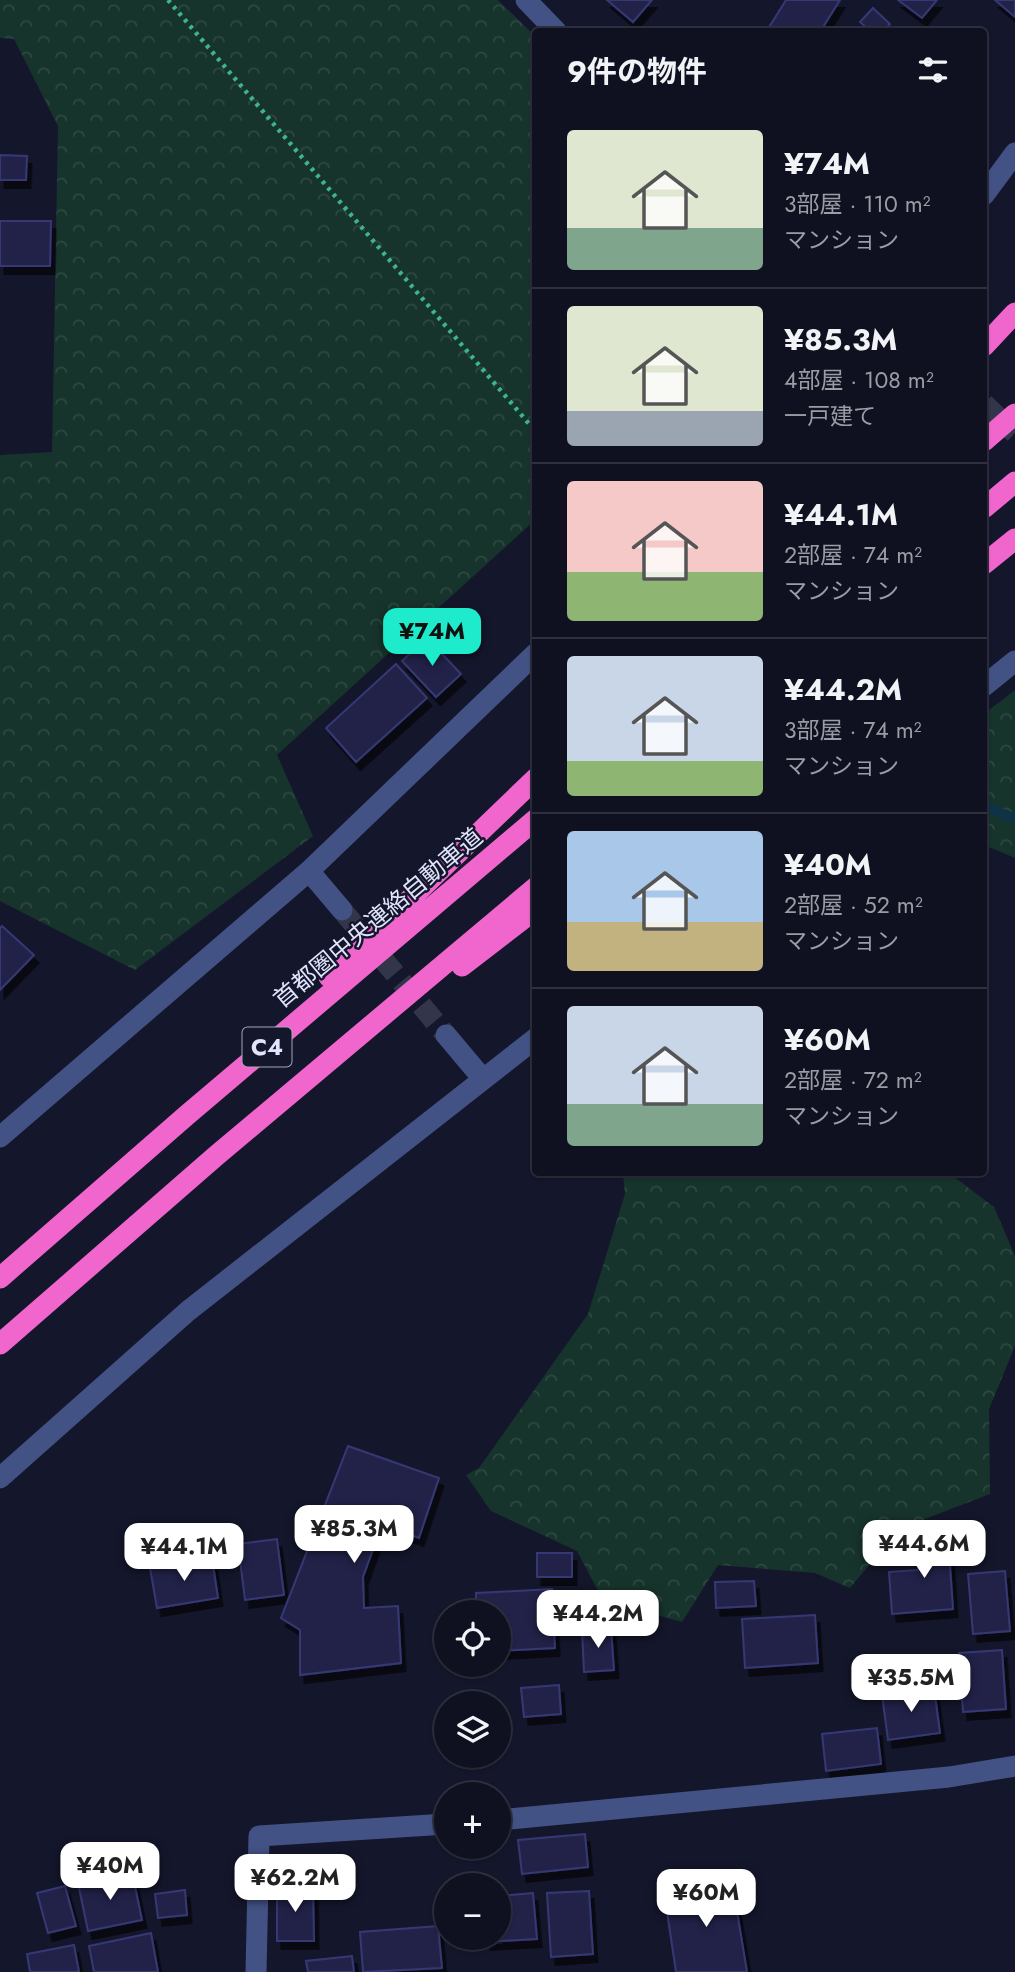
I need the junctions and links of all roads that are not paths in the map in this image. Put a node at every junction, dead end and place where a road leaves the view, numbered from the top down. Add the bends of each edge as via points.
1 (526, 0) edge
2 (553, 28) edge
3 (1015, 153) edge
4 (987, 191) edge
5 (1015, 313) edge
6 (987, 342) edge
7 (1015, 414) edge
8 (987, 438) edge
9 (1015, 482) edge
10 (987, 506) edge
11 (1015, 539) edge
12 (987, 562) edge
13 (532, 657) edge
14 (1015, 661) edge
15 (987, 684) edge
16 (532, 782) edge
17 (532, 822) edge
18 (309, 871) junction
19 (532, 890) edge
20 (342, 910) tunnel mouth
21 (532, 912) edge
22 (446, 1035) tunnel mouth
23 (532, 1041) edge
24 (483, 1079) junction
25 (187, 1115) junction
26 (0, 1138) edge
27 (217, 1155) junction
28 (0, 1278) edge
29 (0, 1344) edge
30 (0, 1478) edge
31 (1015, 1766) edge
32 (511, 1819) edge
33 (434, 1825) edge
34 (256, 1972) edge

1 - 2 street
3 - 4 street
5 - 6 highway
7 - 8 highway
9 - 10 highway
11 - 12 highway
13 - 18 street
14 - 15 street
16 - 25 highway
17 - 25 highway, 首都圏中央連絡自動車道 / C4
18 - 20 street
18 - 26 street
19 - 27 highway, C4
21 - 27 highway
22 - 24 street
23 - 24 street
24 - 30 street via 188,1311
25 - 28 highway, 首都圏中央連絡自動車道 / C4
27 - 29 highway, C4
31 - 32 street via 936,1778
33 - 34 street via 259,1836

